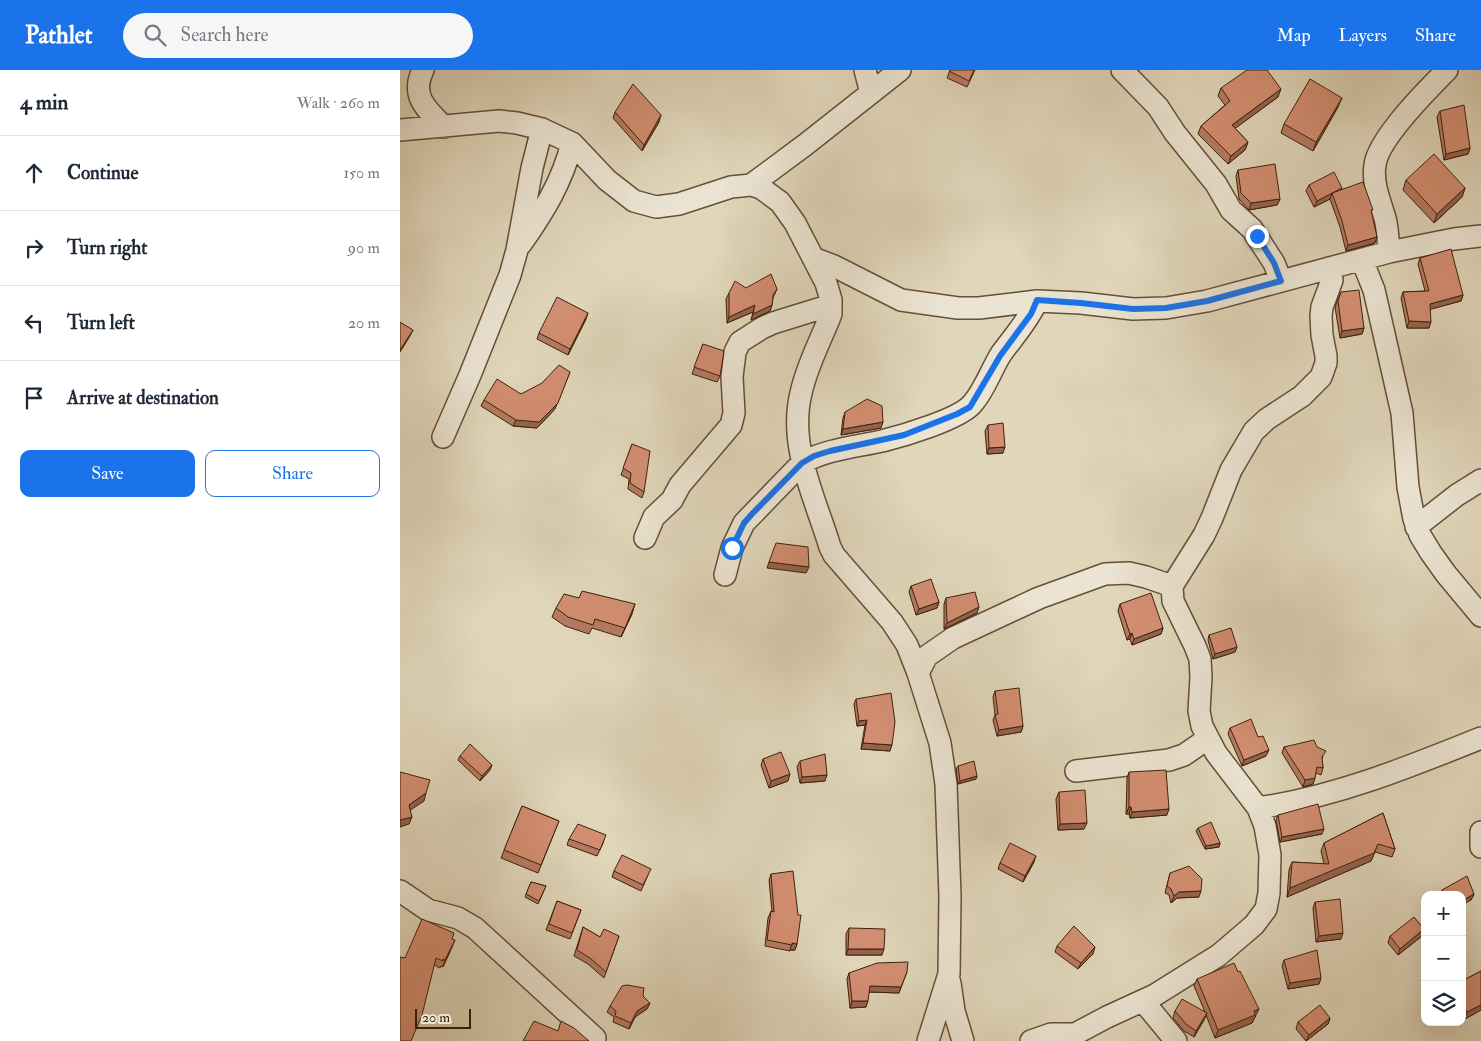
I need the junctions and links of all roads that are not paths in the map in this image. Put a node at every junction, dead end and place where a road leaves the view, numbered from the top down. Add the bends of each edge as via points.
1 (422, 70) edge
2 (865, 70) edge
3 (900, 70) edge
4 (1122, 70) edge
5 (1447, 70) edge
6 (871, 93) junction
7 (444, 127) junction
8 (542, 129) junction
9 (401, 131) edge
10 (572, 143) junction
11 (751, 185) junction
12 (1481, 236) edge
13 (517, 250) junction
14 (1390, 252) junction
15 (813, 258) junction
16 (1362, 260) junction
17 (1329, 268) junction
18 (1281, 281) junction
19 (1037, 300) junction
20 (831, 305) junction
21 (443, 437) dead end
22 (802, 463) junction
23 (1481, 480) edge
24 (1416, 527) junction
25 (645, 538) dead end
26 (725, 575) dead end
27 (1172, 586) junction
28 (1481, 616) edge
29 (918, 673) junction
30 (1481, 738) edge
31 (1207, 739) junction
32 (1076, 770) dead end
33 (1258, 808) junction
34 (1481, 832) edge
35 (1481, 847) edge
36 (400, 892) edge
37 (949, 974) junction
38 (1143, 1001) junction
39 (595, 1038) dead end
40 (928, 1041) edge
41 (963, 1041) edge
42 (1031, 1041) edge
43 (1176, 1041) edge

1 - 7 street via 418,89 420,99
2 - 6 street
3 - 6 street
4 - 18 street via 1158,107 1216,184 1230,210 1252,229 1274,263
5 - 14 street via 1393,131 1374,164
6 - 11 street
7 - 8 street via 499,121
7 - 9 street
8 - 10 street
8 - 13 street
10 - 11 street via 617,189 647,206 656,208 679,204 731,187
10 - 13 street via 549,203
11 - 15 street via 769,192 780,202
12 - 14 street
13 - 21 street via 489,329
14 - 16 street
15 - 19 street via 911,303 979,308
15 - 20 street via 826,283
16 - 17 street
16 - 24 street via 1374,290 1398,391
17 - 18 street
17 - 27 street via 1332,280 1321,316 1326,363 1321,377 1302,396 1254,431 1231,470 1212,518
18 - 19 street via 1207,301 1166,308 1133,309
19 - 22 street via 970,407 904,435 830,451
20 - 22 street via 800,395 797,421
20 - 25 street via 773,323 740,342 735,352 732,377 732,425 680,485 672,500 654,517
22 - 26 street via 744,523 732,548
22 - 29 street via 834,555 892,622 907,645
23 - 24 street
24 - 28 street via 1446,574
27 - 29 street via 1129,573 1104,574 1039,598 954,638 927,656
27 - 31 street via 1173,601 1200,659 1199,711
29 - 37 street via 940,742 946,784
30 - 33 street via 1391,774 1290,803
31 - 32 street via 1184,755 1169,760
31 - 33 street
33 - 38 street via 1270,855 1269,893 1262,917 1219,955
34 - 35 street
36 - 39 street via 428,910 458,918 475,928
37 - 40 street
37 - 41 street via 954,1011
38 - 42 street via 1075,1034 1051,1034
38 - 43 street

